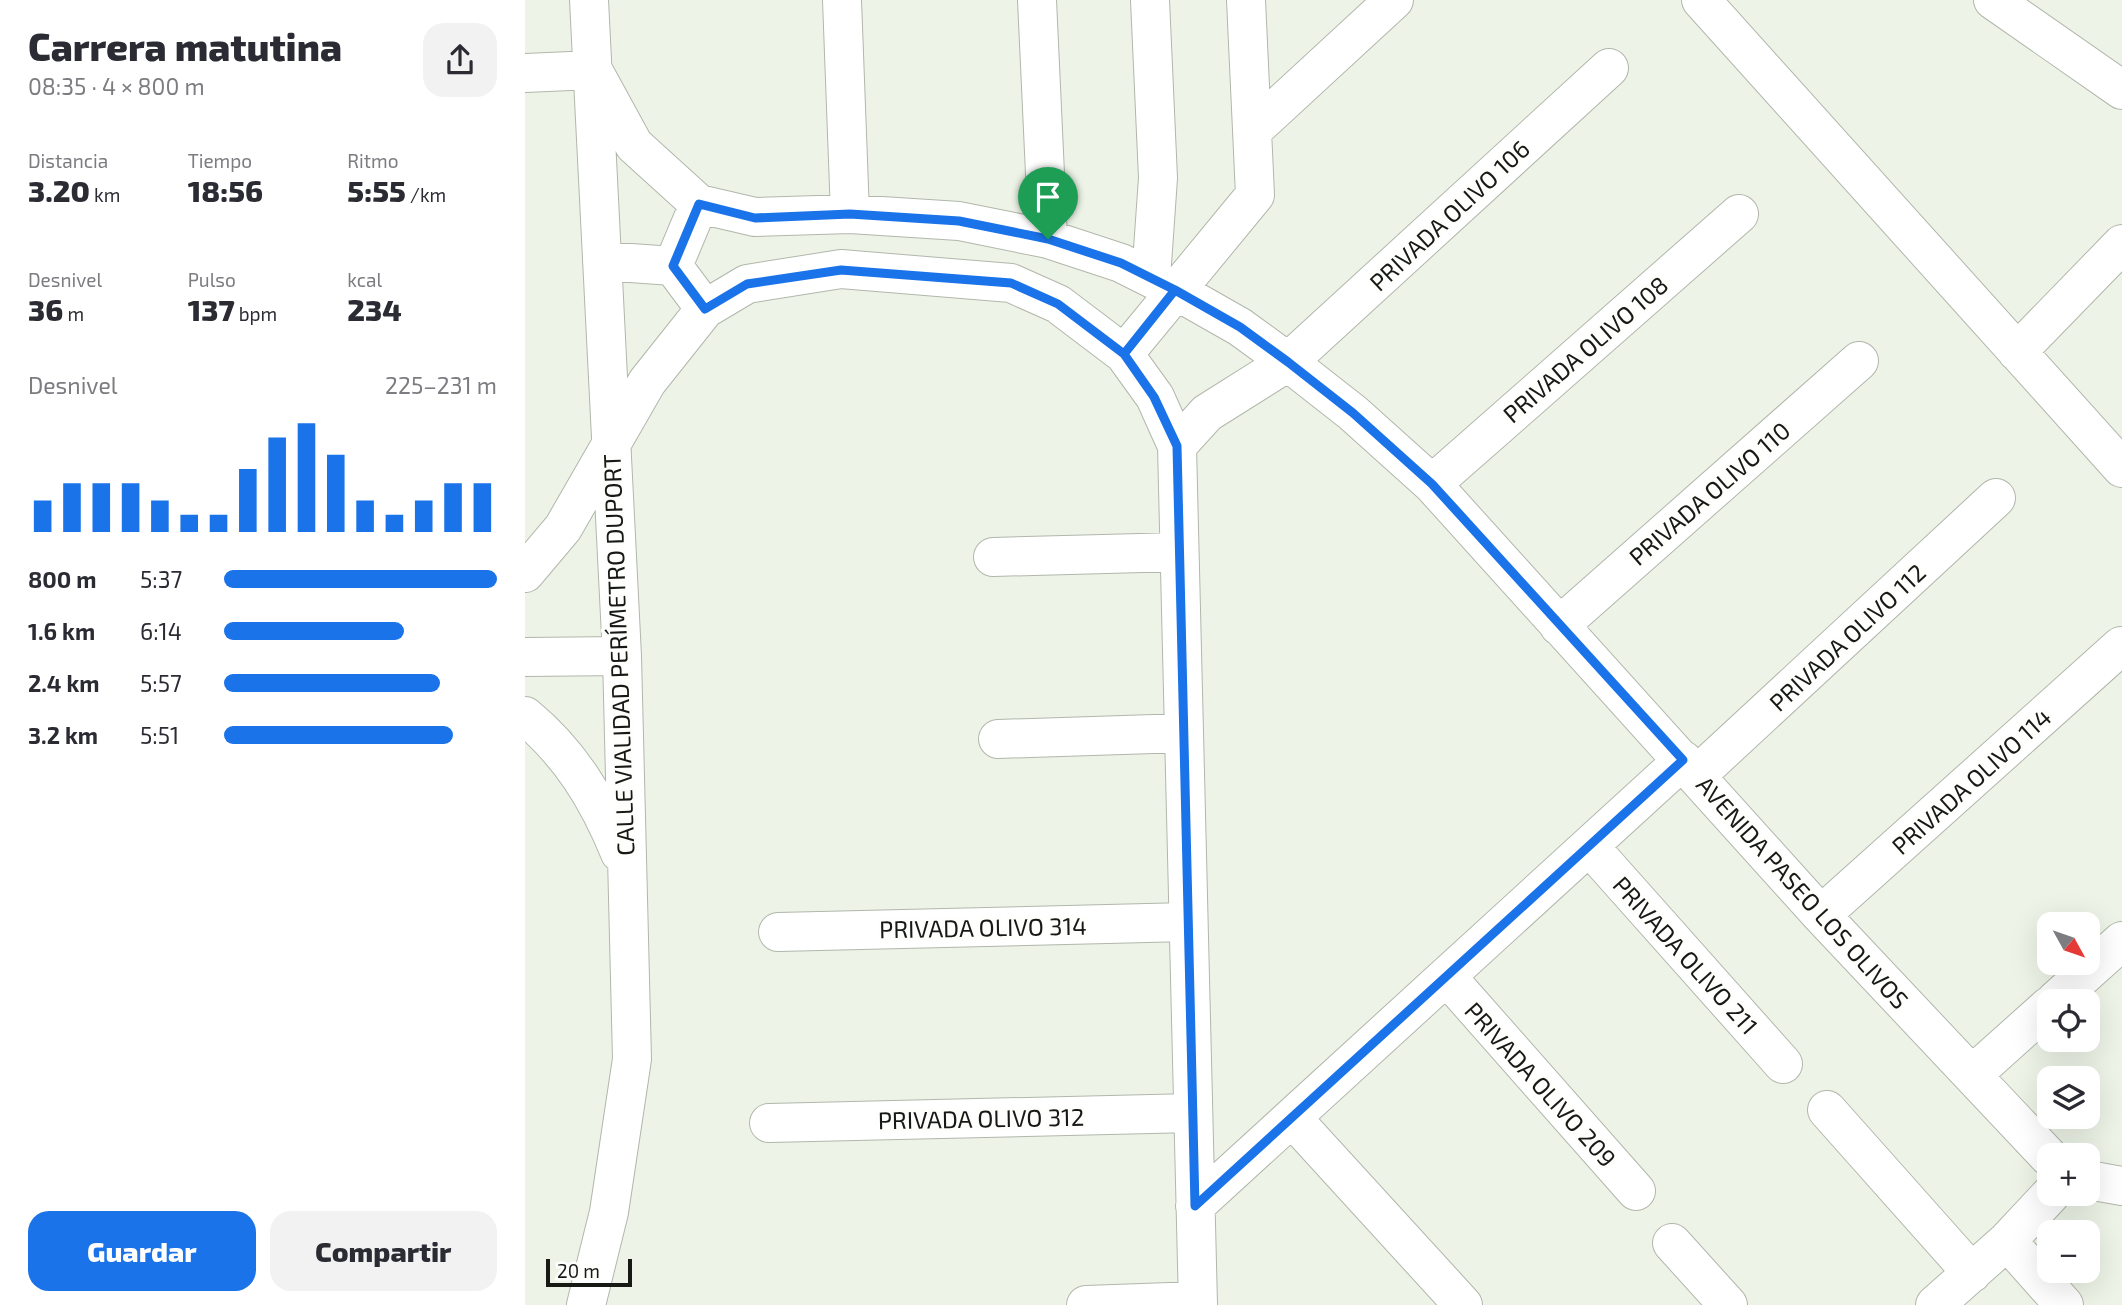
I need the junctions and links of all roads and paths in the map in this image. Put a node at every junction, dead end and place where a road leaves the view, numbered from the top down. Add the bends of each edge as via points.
1 (589, 0) edge
2 (842, 0) edge
3 (1037, 0) edge
4 (1150, 0) edge
5 (1246, 0) edge
6 (1394, 0) edge
7 (1993, 0) edge
8 (1719, 7) edge
9 (1609, 68) dead end
10 (593, 70) junction
11 (525, 73) edge
12 (2122, 90) edge
13 (1252, 131) junction
14 (699, 204) junction
15 (850, 214) junction
16 (1739, 214) dead end
17 (1048, 239) junction
18 (2122, 244) edge
19 (602, 261) junction
20 (673, 266) junction
21 (1163, 284) junction
22 (705, 309) junction
23 (2017, 352) junction
24 (1124, 354) junction
25 (1859, 361) dead end
26 (1288, 362) junction
27 (610, 442) junction
28 (1177, 446) junction
29 (2122, 468) edge
30 (1432, 484) junction
31 (1996, 498) dead end
32 (1179, 552) junction
33 (993, 557) dead end
34 (525, 573) edge
35 (1559, 626) junction
36 (2121, 646) edge
37 (622, 656) junction
38 (525, 657) edge
39 (525, 716) edge
40 (1184, 733) junction
41 (998, 739) dead end
42 (1690, 768) junction
43 (1589, 846) junction
44 (627, 871) junction
45 (1821, 915) junction
46 (1188, 922) junction
47 (778, 932) dead end
48 (2122, 941) edge
49 (1447, 977) junction
50 (2068, 989) edge
51 (2037, 1017) edge
52 (1783, 1064) dead end
53 (1972, 1075) junction
54 (1827, 1110) dead end
55 (1193, 1113) junction
56 (1293, 1119) junction
57 (769, 1123) dead end
58 (2037, 1144) edge
59 (2100, 1182) edge
60 (2122, 1186) edge
61 (1636, 1191) dead end
62 (1195, 1206) junction
63 (2040, 1206) edge
64 (2007, 1241) junction
65 (1672, 1243) dead end
66 (1972, 1273) junction
67 (1198, 1303) edge
68 (586, 1305) edge
69 (1086, 1305) edge
70 (1463, 1305) edge
71 (1728, 1305) edge
72 (1935, 1305) edge
73 (2064, 1305) edge

1 - 10 street, CALLE VIALIDAD PERÍMETRO DUPORT
2 - 15 street
3 - 17 street
4 - 21 street
5 - 13 street
6 - 13 street
7 - 12 street
8 - 23 street
9 - 26 street, PRIVADA OLIVO 106
10 - 11 street
10 - 14 street, AVENIDA PASEO LOS OLIVOS via 634,145
10 - 19 street, CALLE VIALIDAD PERÍMETRO DUPORT
13 - 21 street via 1255,195
14 - 15 street, AVENIDA PASEO LOS OLIVOS via 755,218
14 - 20 street
15 - 17 street, AVENIDA PASEO LOS OLIVOS via 959,221
16 - 30 street, PRIVADA OLIVO 108
17 - 21 street, AVENIDA PASEO LOS OLIVOS via 1121,263
18 - 23 street
19 - 20 street
19 - 27 street, CALLE VIALIDAD PERÍMETRO DUPORT
20 - 22 street
21 - 24 street
21 - 26 street, AVENIDA PASEO LOS OLIVOS via 1240,327
22 - 24 street via 747,284 841,270 1011,283 1058,304
22 - 27 street via 647,382
23 - 29 street
24 - 28 street via 1154,397
25 - 35 street, PRIVADA OLIVO 110
26 - 28 street via 1207,413
26 - 30 street, AVENIDA PASEO LOS OLIVOS
27 - 34 street via 563,528
27 - 37 street, CALLE VIALIDAD PERÍMETRO DUPORT
28 - 32 street
30 - 35 street, AVENIDA PASEO LOS OLIVOS
31 - 42 street, PRIVADA OLIVO 112
32 - 33 street
32 - 40 street
35 - 42 street, AVENIDA PASEO LOS OLIVOS
36 - 45 street, PRIVADA OLIVO 114
37 - 38 street
37 - 44 street, CALLE VIALIDAD PERÍMETRO DUPORT
39 - 44 street via 548,735 581,775
40 - 41 street
40 - 46 street
42 - 43 street, PRIVADA OLIVO 112
42 - 45 street, AVENIDA PASEO LOS OLIVOS
43 - 49 street, PRIVADA OLIVO 112
43 - 52 street, PRIVADA OLIVO 211
44 - 68 street, CALLE VIALIDAD PERÍMETRO DUPORT via 632,1059 609,1212
45 - 53 street, AVENIDA PASEO LOS OLIVOS
46 - 47 street, PRIVADA OLIVO 314
46 - 55 street
48 - 50 street
49 - 56 street, PRIVADA OLIVO 112
49 - 61 street, PRIVADA OLIVO 209
51 - 53 street
53 - 58 street, AVENIDA PASEO LOS OLIVOS
54 - 66 street
55 - 57 street, PRIVADA OLIVO 312
55 - 62 street
56 - 62 street, PRIVADA OLIVO 112
56 - 70 street
59 - 60 street
62 - 67 street
63 - 64 street
64 - 66 street
64 - 73 street
65 - 71 street
66 - 72 street
67 - 69 street

